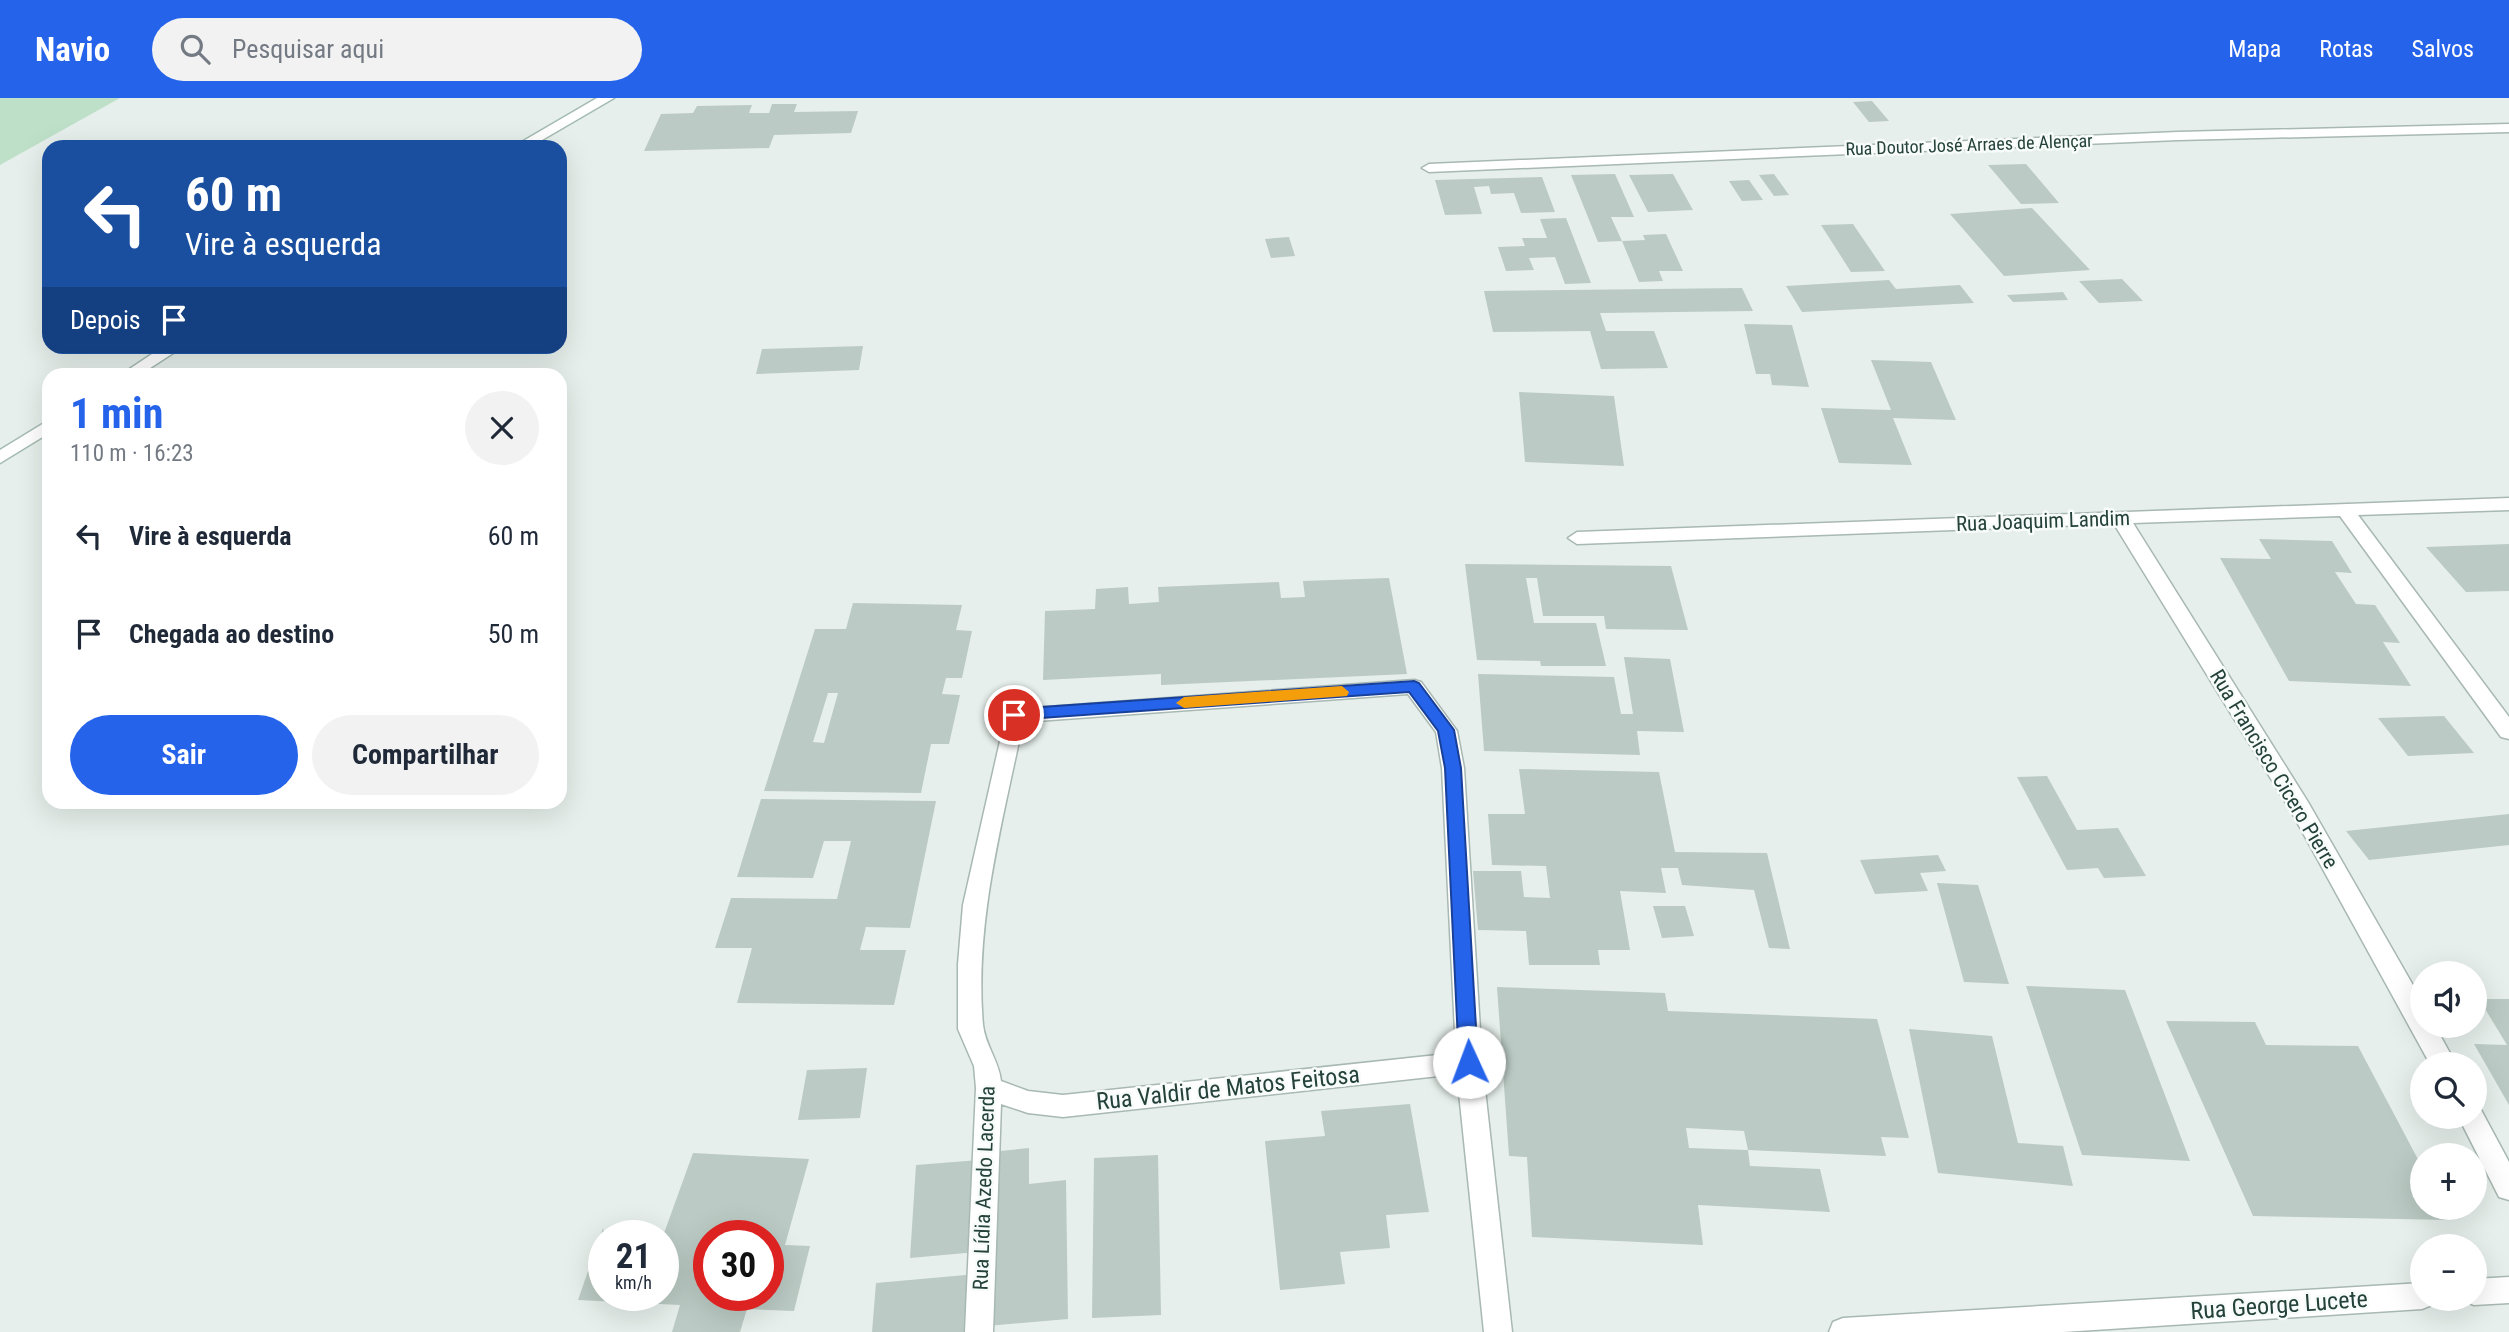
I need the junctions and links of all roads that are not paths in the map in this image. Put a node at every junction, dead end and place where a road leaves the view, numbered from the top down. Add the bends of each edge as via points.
1 (607, 98) edge
2 (2509, 128) edge
3 (532, 140) edge
4 (1429, 168) dead end
5 (163, 354) edge
6 (140, 368) edge
7 (42, 430) edge
8 (0, 458) edge
9 (2509, 504) edge
10 (2344, 510) junction
11 (2120, 518) junction
12 (1577, 538) dead end
13 (2509, 732) edge
14 (2410, 1004) edge
15 (1469, 1062) junction
16 (989, 1088) junction
17 (2478, 1129) edge
18 (2509, 1188) edge
19 (2509, 1290) edge
20 (2487, 1291) edge
21 (2410, 1297) edge
22 (979, 1332) edge
23 (1498, 1332) edge
24 (1843, 1332) edge

1 - 3 street
2 - 4 street, Rua Doutor José Arraes de Alençar via 2178,136
5 - 6 street
7 - 8 street
9 - 10 street, Rua Joaquim Landim
10 - 11 street, Rua Joaquim Landim
10 - 13 street
11 - 12 street, Rua Joaquim Landim
11 - 14 street, Rua Francisco Cicero Pierre via 2300,808
15 - 16 street, Rua Valdir de Matos Feitosa via 1063,1106 1028,1102
15 - 16 street, Rua Lídia Azedo Lacerda via 1453,768 1446,730 1414,687 1014,715 975,905 970,964 971,1029 987,1066
15 - 23 street
16 - 22 street, Rua Lídia Azedo Lacerda
17 - 18 street
19 - 20 street
21 - 24 street, Rua George Lucete

